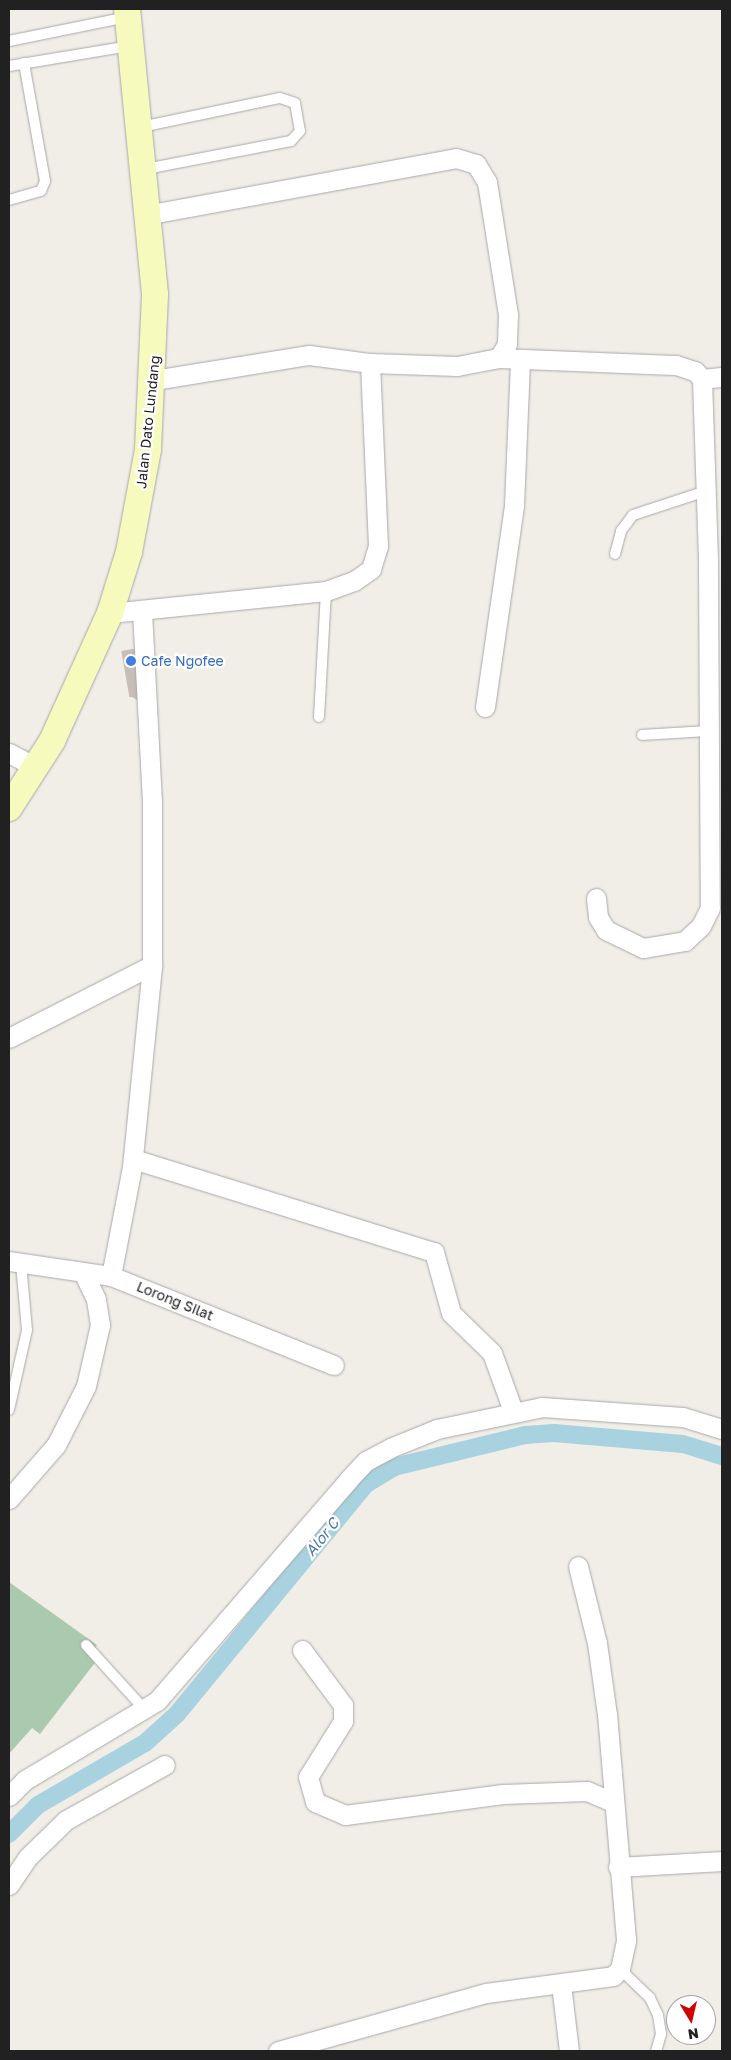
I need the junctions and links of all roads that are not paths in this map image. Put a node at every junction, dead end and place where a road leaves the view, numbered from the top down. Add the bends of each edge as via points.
1 (127, 13) edge
2 (9, 41) edge
3 (131, 46) junction
4 (24, 63) junction
5 (9, 66) edge
6 (140, 127) junction
7 (146, 170) junction
8 (9, 200) edge
9 (151, 214) junction
10 (499, 358) junction
11 (520, 359) junction
12 (370, 363) junction
13 (722, 377) edge
14 (702, 379) junction
15 (154, 380) junction
16 (714, 489) edge
17 (615, 554) dead end
18 (326, 591) junction
19 (142, 611) junction
20 (110, 613) junction
21 (484, 707) dead end
22 (319, 717) dead end
23 (707, 732) junction
24 (642, 735) dead end
25 (9, 753) edge
26 (35, 767) junction
27 (9, 808) edge
28 (716, 882) edge
29 (596, 898) dead end
30 (152, 965) junction
31 (9, 1038) edge
32 (133, 1159) junction
33 (15, 1263) edge
34 (84, 1274) junction
35 (111, 1276) junction
36 (334, 1365) dead end
37 (9, 1410) edge
38 (513, 1411) junction
39 (722, 1429) edge
40 (9, 1499) edge
41 (578, 1566) dead end
42 (86, 1645) dead end
43 (302, 1650) dead end
44 (145, 1710) junction
45 (165, 1765) dead end
46 (9, 1796) edge
47 (613, 1802) junction
48 (722, 1860) edge
49 (618, 1867) junction
50 (9, 1885) edge
51 (620, 1970) junction
52 (561, 1984) junction
53 (278, 2051) edge
54 (569, 2051) edge
55 (656, 2051) edge

1 - 2 lane
1 - 3 main road, Jalan Dato Lundang
3 - 4 lane
3 - 6 main road, Jalan Dato Lundang
4 - 5 lane
4 - 8 lane via 44,181 41,191
6 - 7 main road, Jalan Dato Lundang
6 - 7 lane via 280,98 295,103 300,131 291,141
7 - 9 main road, Jalan Dato Lundang
9 - 10 street via 456,158 476,164 487,182 508,314 507,344
9 - 15 main road, Jalan Dato Lundang
10 - 11 street
10 - 12 street via 457,366
11 - 14 street via 676,365 695,371
11 - 21 street via 514,505
12 - 15 street via 309,355
12 - 18 street via 378,546 370,568 354,581
13 - 14 street
14 - 16 street
15 - 20 main road, Jalan Dato Lundang via 140,501
16 - 17 lane via 633,515 621,531
16 - 23 street
18 - 19 street
18 - 22 lane
19 - 20 street
19 - 30 street via 152,802
20 - 26 main road, Jalan Dato Lundang
23 - 24 lane
23 - 28 street
25 - 26 street
26 - 27 main road, Jalan Dato Lundang
28 - 29 street via 710,908 700,926 685,941 665,947 643,948 606,930 598,917
30 - 31 street
30 - 32 street
32 - 35 street
32 - 38 street via 434,1252 451,1313 492,1353
33 - 34 street, Lorong Silat
33 - 37 lane via 27,1330
34 - 35 street, Lorong Silat
34 - 40 street via 96,1299 100,1324 86,1386 56,1445
35 - 36 street, Lorong Silat
38 - 39 street via 572,1406 683,1416
38 - 44 street via 437,1429 366,1462 282,1552 167,1691
41 - 47 street via 597,1643
42 - 44 lane
43 - 47 street via 343,1705 343,1721 308,1776 314,1802 344,1815 503,1794 588,1791
44 - 46 street via 25,1780
45 - 50 street via 66,1820 27,1858
47 - 49 street
48 - 49 street
49 - 51 street via 626,1940
51 - 52 street via 613,1976
51 - 55 lane via 650,1998 658,2015 661,2034
52 - 53 street via 486,1993
52 - 54 street

